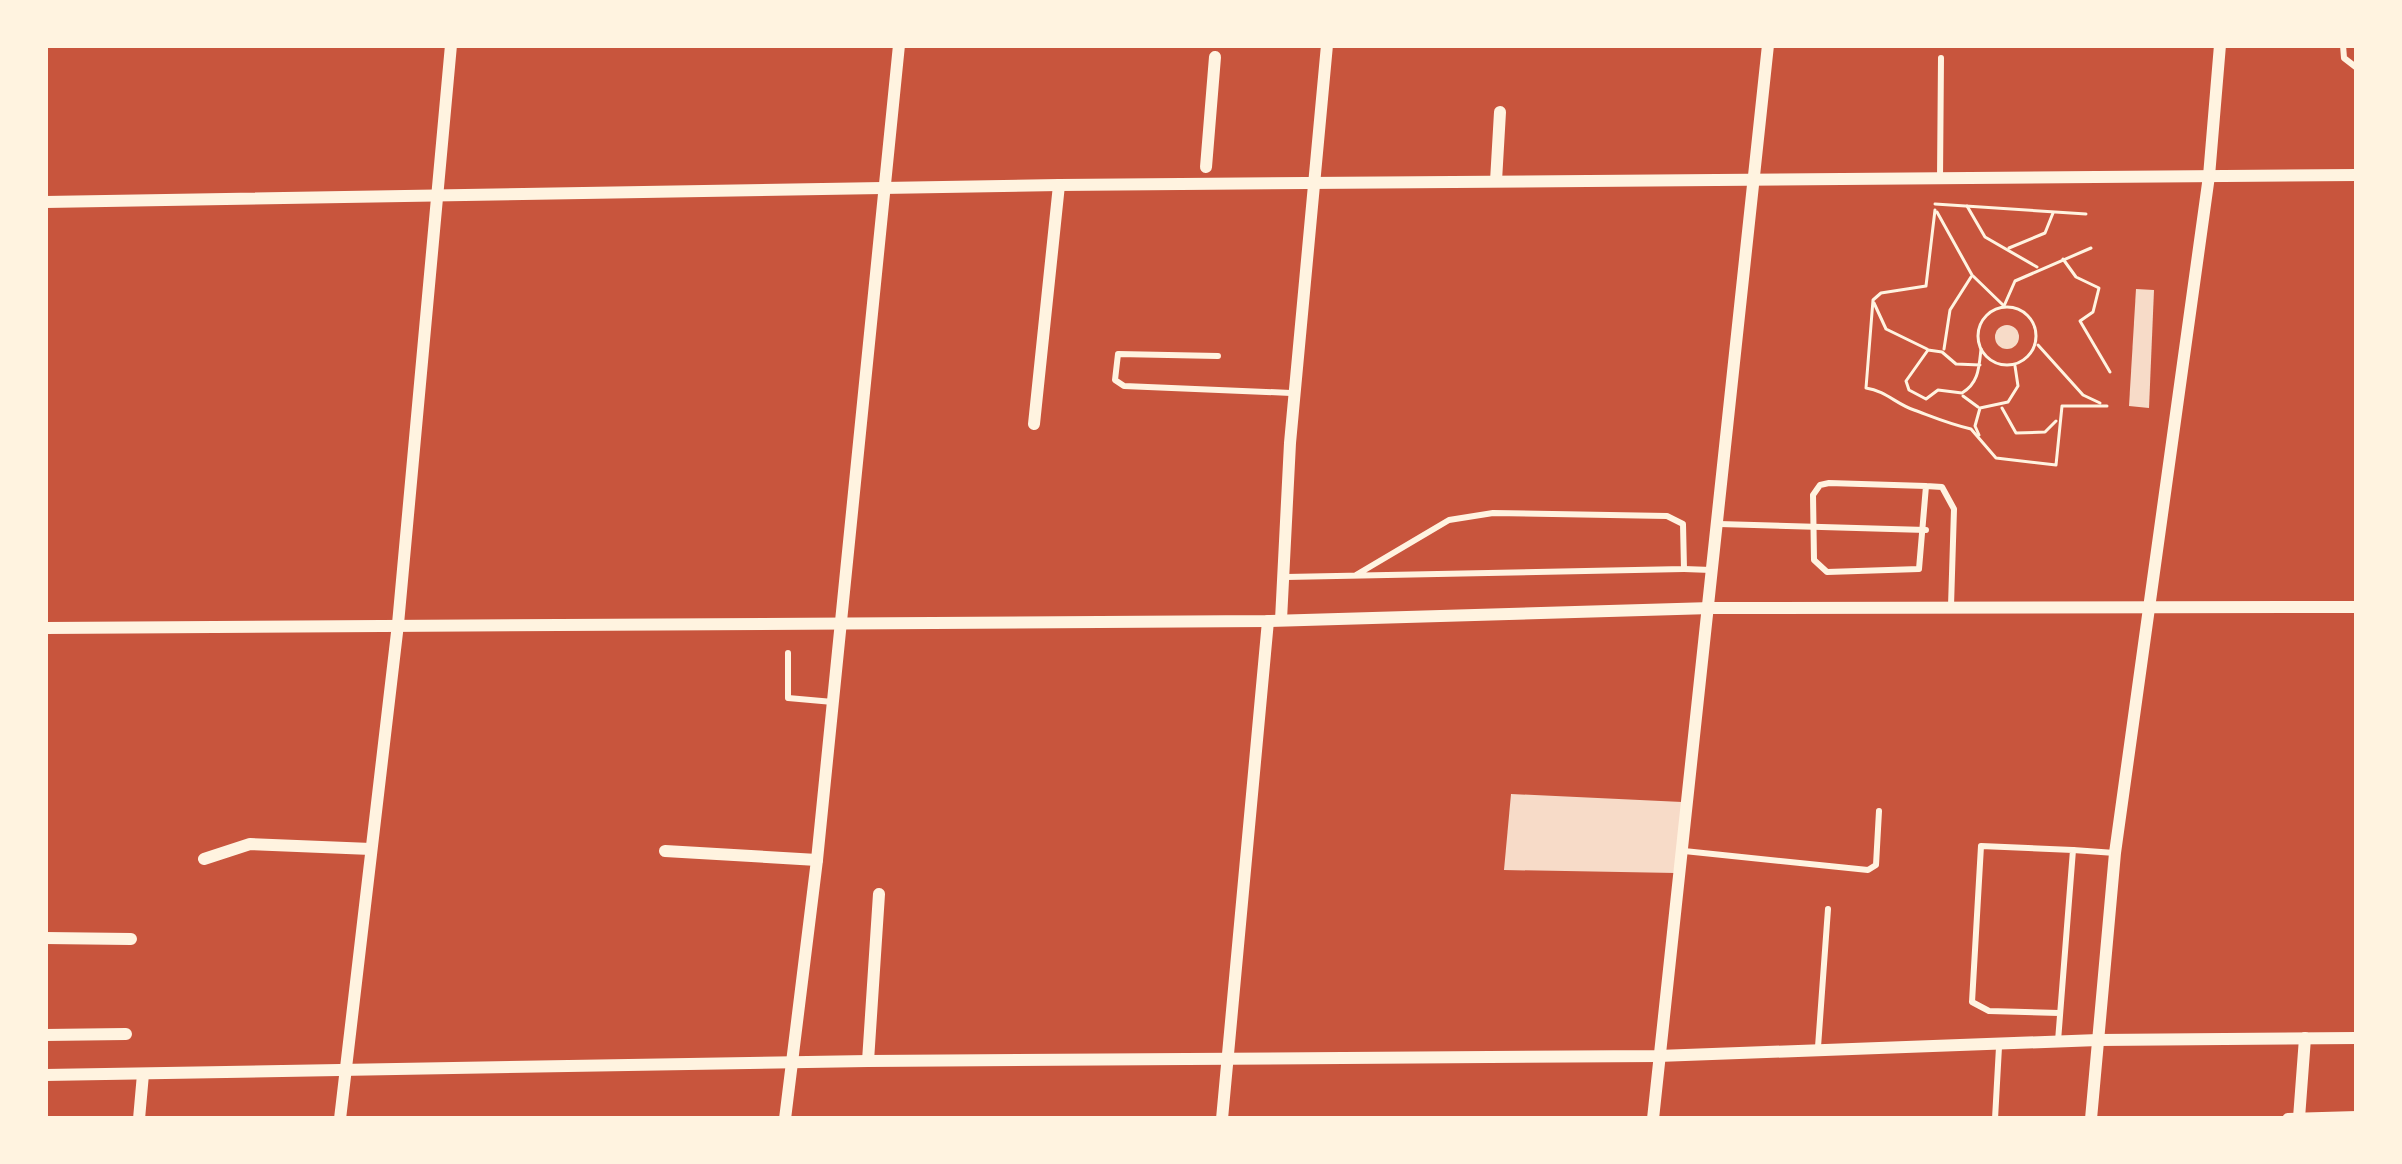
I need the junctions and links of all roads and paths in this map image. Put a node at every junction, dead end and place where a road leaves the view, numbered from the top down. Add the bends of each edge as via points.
1 (451, 45) edge
2 (899, 45) edge
3 (1328, 45) edge
4 (1768, 45) edge
5 (2220, 45) edge
6 (2343, 45) edge
7 (1215, 57) dead end
8 (1941, 58) dead end
9 (2357, 68) edge
10 (1500, 112) dead end
11 (1206, 167) joint
12 (2357, 175) edge
13 (2209, 176) junction
14 (1940, 178) junction
15 (1754, 179) junction
16 (1496, 181) junction
17 (1312, 183) junction
18 (1204, 184) junction
19 (1060, 185) junction
20 (882, 192) junction
21 (434, 199) junction
22 (45, 202) edge
23 (1935, 205) junction
24 (1967, 206) junction
25 (2053, 212) junction
26 (2086, 214) dead end
27 (2009, 248) junction
28 (2091, 248) dead end
29 (2063, 260) junction
30 (2038, 268) junction
31 (1972, 275) junction
32 (1874, 300) junction
33 (2004, 306) junction
34 (2036, 344) junction
35 (1981, 349) junction
36 (1928, 350) junction
37 (1942, 352) junction
38 (1218, 356) dead end
39 (2015, 364) junction
40 (1981, 365) junction
41 (2110, 372) dead end
42 (1962, 393) junction
43 (1295, 394) junction
44 (2001, 406) junction
45 (1980, 408) junction
46 (2058, 419) junction
47 (1034, 424) dead end
48 (1980, 436) junction
49 (1926, 486) junction
50 (1719, 524) junction
51 (1814, 526) junction
52 (1926, 530) junction
53 (1684, 569) junction
54 (1715, 571) junction
55 (1356, 575) junction
56 (1285, 578) junction
57 (2145, 607) junction
58 (1711, 608) junction
59 (1951, 608) junction
60 (2357, 608) edge
61 (1274, 621) junction
62 (841, 622) junction
63 (398, 624) junction
64 (45, 628) edge
65 (788, 653) dead end
66 (832, 702) junction
67 (1879, 811) dead end
68 (371, 849) junction
69 (2073, 850) junction
70 (665, 851) dead end
71 (1684, 851) junction
72 (2115, 853) junction
73 (204, 860) dead end
74 (817, 860) junction
75 (879, 894) dead end
76 (1828, 909) dead end
77 (45, 938) edge
78 (131, 939) dead end
79 (2059, 1012) junction
80 (126, 1034) dead end
81 (45, 1035) edge
82 (2305, 1038) junction
83 (2357, 1039) edge
84 (2098, 1040) junction
85 (2057, 1041) junction
86 (1999, 1043) junction
87 (1818, 1047) junction
88 (1658, 1056) junction
89 (1229, 1058) junction
90 (868, 1061) junction
91 (792, 1062) junction
92 (345, 1072) junction
93 (143, 1074) junction
94 (45, 1075) edge
95 (2299, 1118) edge
96 (2357, 1118) edge
97 (139, 1119) edge
98 (340, 1119) edge
99 (785, 1119) edge
100 (1222, 1119) edge
101 (1653, 1119) edge
102 (1995, 1119) edge
103 (2091, 1119) edge
104 (2288, 1119) edge

1 - 21 street
2 - 20 street
3 - 17 street
4 - 15 street
5 - 13 street
6 - 9 lane
7 - 11 street
8 - 14 lane
10 - 16 street
11 - 18 lane
12 - 13 street
13 - 14 street
13 - 57 street
14 - 15 street
15 - 16 street
15 - 50 street
16 - 17 street
17 - 18 street
17 - 43 street
18 - 19 street
19 - 20 street
19 - 47 street
20 - 21 street
20 - 62 street
21 - 22 street
21 - 63 street
23 - 24 path
23 - 31 path
23 - 32 path via 1926,286
24 - 25 path
24 - 27 path via 1985,237
25 - 26 path
25 - 27 path via 2045,233
27 - 30 path
28 - 29 path
29 - 30 path
29 - 41 path via 2099,288 2093,312 2080,321
30 - 33 path via 2015,280
31 - 33 path
31 - 37 path via 1958,292
32 - 36 path via 1886,328
32 - 48 path via 1866,388
33 - 34 path via 2029,316
33 - 35 path via 1981,322
34 - 39 path
34 - 46 path via 2083,395 2107,406 2069,402
35 - 39 path via 1995,362
35 - 40 path
36 - 37 path
36 - 42 path via 1908,372 1909,390 1926,398 1938,390
37 - 40 path via 1956,364
38 - 43 lane via 1118,354 1115,380
39 - 44 path via 2018,386
40 - 42 path
42 - 45 path
43 - 56 street
44 - 45 path
44 - 46 path via 2016,433 2045,432
45 - 48 path
46 - 48 path via 2056,465 1996,458
49 - 51 lane via 1820,485
49 - 52 lane
49 - 59 lane via 1942,487 1952,499
50 - 51 lane
50 - 54 street
51 - 52 lane
51 - 52 lane via 1814,560 1827,572 1913,572
53 - 54 lane
53 - 55 lane
53 - 55 lane via 1686,535 1676,518 1493,513 1449,520
54 - 58 street
55 - 56 lane
56 - 61 street
57 - 59 street
57 - 60 street
57 - 72 street
58 - 59 street
58 - 61 street
58 - 71 street
61 - 62 street
61 - 89 street
62 - 63 street
62 - 66 street
63 - 64 street
63 - 68 street
65 - 66 lane via 788,698
66 - 74 street
67 - 71 lane via 1876,865 1868,871
68 - 73 street via 250,844
68 - 92 street
69 - 72 lane
69 - 79 lane
69 - 79 lane via 1996,844 1978,851 1972,1002 1989,1011
70 - 74 street
71 - 88 street
72 - 84 street
74 - 91 street
75 - 90 street
76 - 87 lane
77 - 78 street
79 - 85 lane
80 - 81 street
82 - 83 street
82 - 84 street
82 - 95 street
84 - 85 street
84 - 103 street
85 - 86 street
86 - 87 street
86 - 102 lane
87 - 88 street
88 - 89 street
88 - 101 street
89 - 90 street
89 - 100 street
90 - 91 street
91 - 92 street
91 - 99 street
92 - 93 street
92 - 98 street
93 - 94 street
93 - 97 street
95 - 96 street
95 - 104 street

